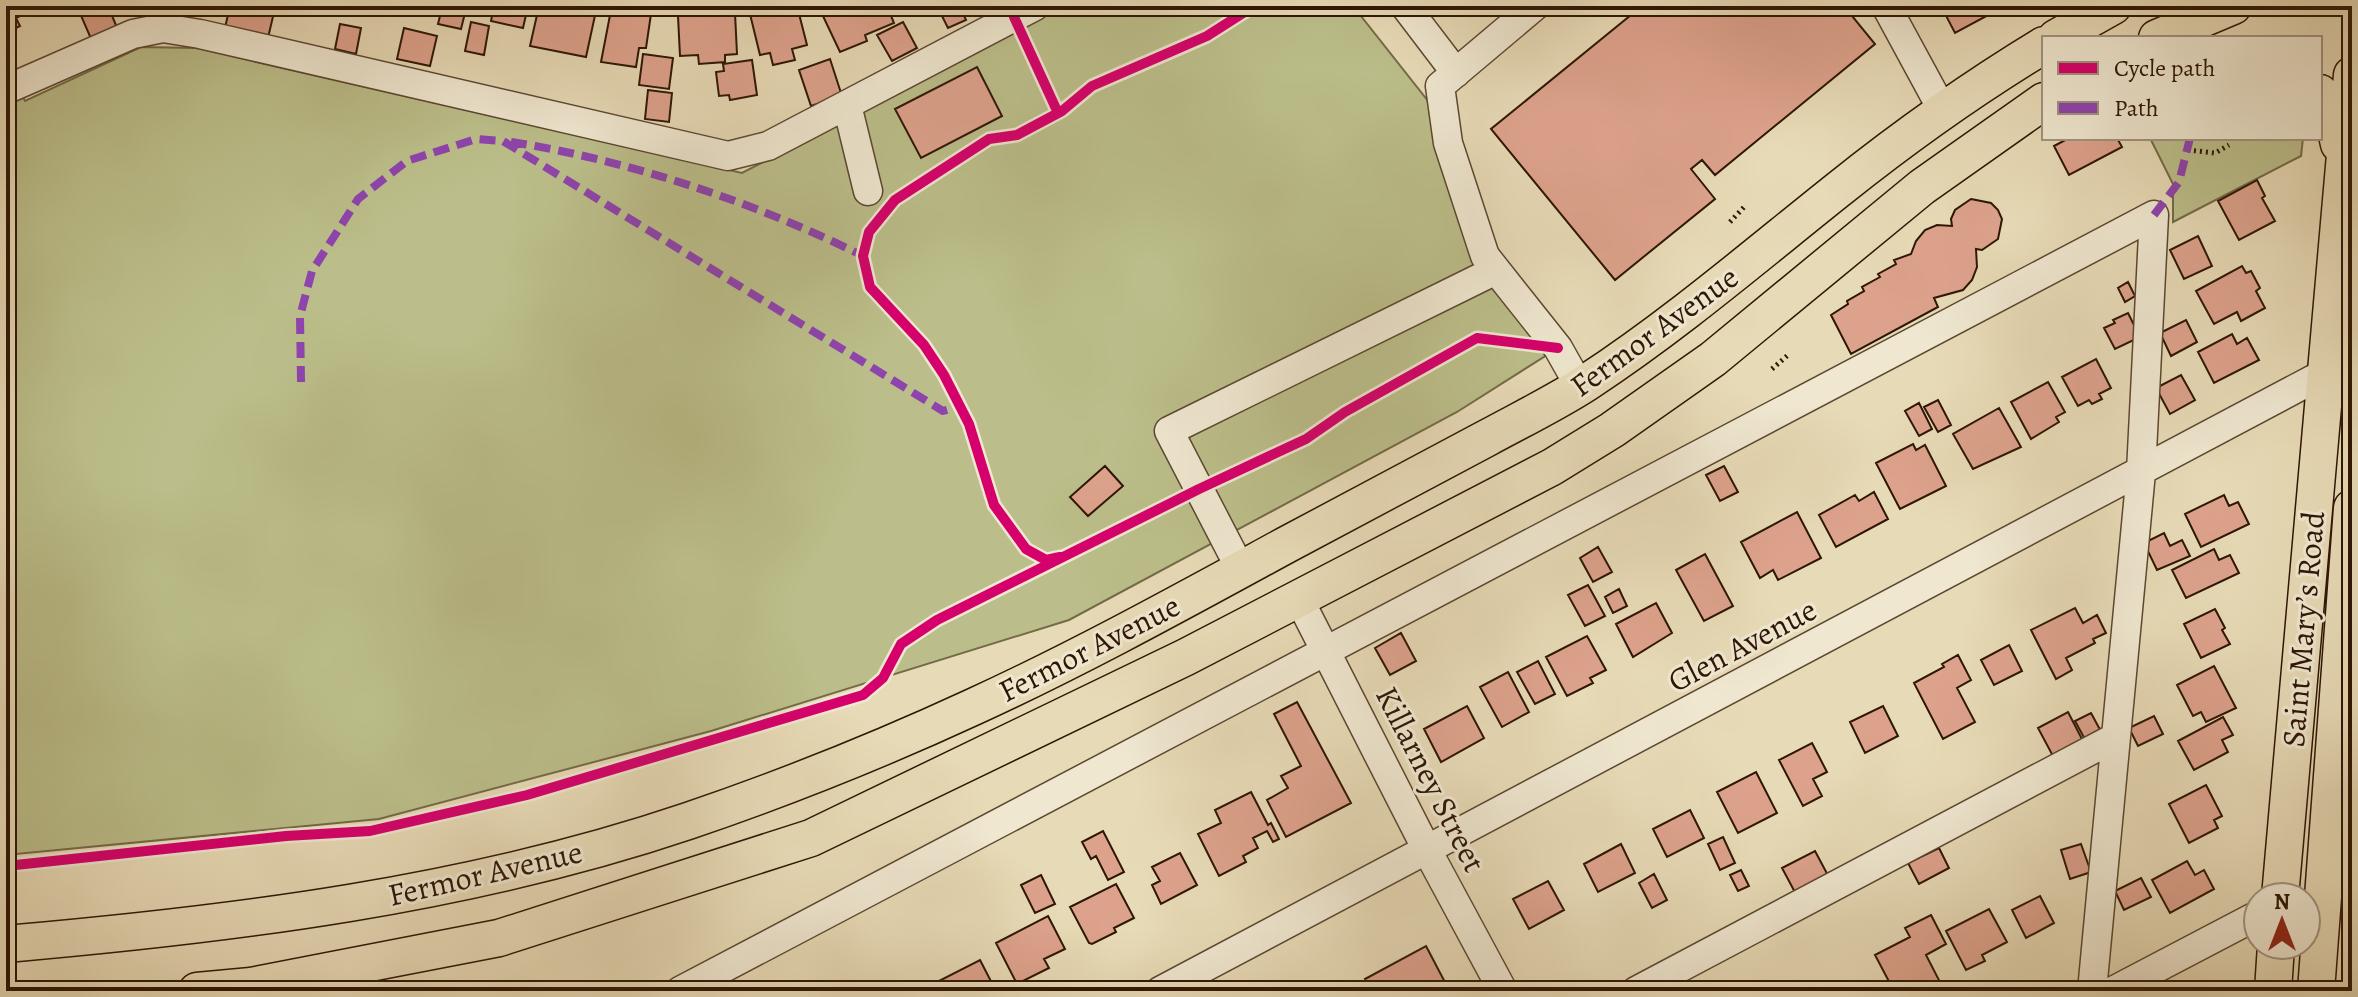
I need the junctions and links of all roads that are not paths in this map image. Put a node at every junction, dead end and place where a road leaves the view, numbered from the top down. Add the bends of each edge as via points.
1 (1405, 6) edge
2 (1535, 6) edge
3 (1886, 6) edge
4 (2113, 6) edge
5 (2233, 6) edge
6 (1019, 10) edge
7 (2060, 36) edge
8 (2162, 36) edge
9 (2042, 46) edge
10 (1456, 73) junction
11 (2352, 75) edge
12 (12, 87) dead end
13 (2322, 97) edge
14 (2042, 102) edge
15 (847, 105) junction
16 (1943, 111) junction
17 (2343, 169) junction
18 (868, 191) dead end
19 (1496, 270) junction
20 (2338, 363) edge
21 (1580, 387) junction
22 (2141, 472) junction
23 (2352, 508) edge
24 (1241, 570) junction
25 (1298, 597) junction
26 (1327, 651) junction
27 (2116, 737) junction
28 (1427, 850) junction
29 (577, 854) junction
30 (2282, 881) edge
31 (2315, 881) edge
32 (566, 916) junction
33 (2242, 923) edge
34 (6, 944) edge
35 (2275, 961) edge
36 (2315, 961) edge
37 (242, 988) edge
38 (197, 991) edge
39 (680, 991) edge
40 (1160, 991) edge
41 (1503, 991) edge
42 (1636, 991) edge
43 (2092, 991) edge
44 (2113, 991) edge
45 (2273, 991) edge
46 (2316, 991) edge

1 - 10 street
2 - 10 street
3 - 16 street
4 - 7 main road
5 - 8 main road
6 - 15 street
9 - 16 main road, Fermor Avenue
10 - 19 street via 1440,86 1448,143 1485,256
11 - 17 main road, Saint Mary’s Road
12 - 15 street via 133,34 163,28 728,156 768,146
13 - 17 main road via 2333,117
14 - 25 main road, Fermor Avenue via 1922,187 1713,359 1625,421 1552,467
15 - 18 street
16 - 21 main road, Fermor Avenue via 1682,316
17 - 20 main road, Saint Mary’s Road
19 - 21 street via 1558,348
19 - 24 street via 1169,431
20 - 22 street, Glen Avenue
20 - 30 main road, Saint Mary’s Road
21 - 24 main road, Fermor Avenue
22 - 26 street via 2154,215
22 - 27 street
22 - 28 street, Glen Avenue
23 - 31 main road, Saint Mary’s Road
24 - 29 main road, Fermor Avenue via 885,747 682,823
25 - 26 street, Killarney Street
25 - 32 main road, Fermor Avenue via 1186,657 811,838
26 - 28 street, Killarney Street
26 - 39 street
27 - 42 street
27 - 43 street
28 - 40 street, Glen Avenue
28 - 41 street, Killarney Street
29 - 32 main road via 556,865 547,885 548,898
29 - 34 main road, Fermor Avenue via 371,899
32 - 37 main road, Fermor Avenue via 499,938
33 - 44 street
35 - 45 main road
36 - 46 main road, Saint Mary’s Road
37 - 38 main road, Fermor Avenue

